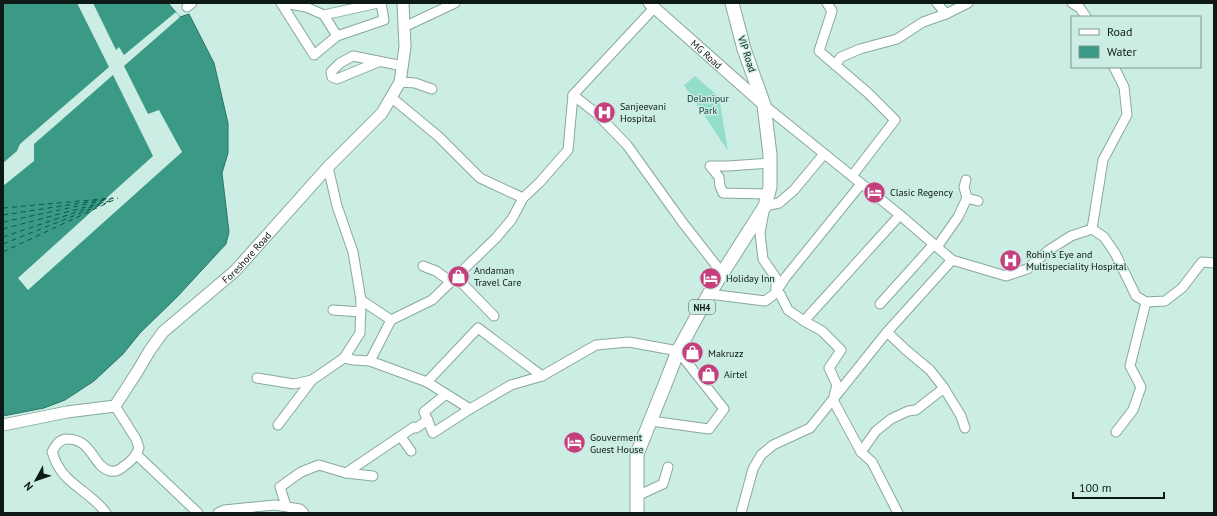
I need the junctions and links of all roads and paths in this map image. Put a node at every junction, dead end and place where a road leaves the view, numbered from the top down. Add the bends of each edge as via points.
1 (283, 3) edge
2 (380, 3) edge
3 (403, 3) edge
4 (455, 3) edge
5 (732, 3) edge
6 (827, 3) edge
7 (937, 3) edge
8 (968, 3) edge
9 (1072, 3) edge
10 (308, 5) edge
11 (652, 5) edge
12 (946, 14) junction
13 (324, 15) junction
14 (1085, 16) edge
15 (404, 27) junction
16 (337, 36) junction
17 (378, 62) dead end
18 (836, 65) junction
19 (403, 66) junction
20 (1114, 68) edge
21 (400, 82) junction
22 (432, 89) dead end
23 (573, 96) junction
24 (392, 98) junction
25 (764, 105) junction
26 (824, 154) junction
27 (770, 163) junction
28 (328, 167) junction
29 (852, 176) junction
30 (966, 180) dead end
31 (861, 184) junction
32 (523, 198) junction
33 (967, 198) junction
34 (766, 200) junction
35 (978, 201) dead end
36 (900, 215) junction
37 (1092, 229) junction
38 (935, 246) junction
39 (952, 260) junction
40 (1214, 263) edge
41 (423, 266) dead end
42 (454, 277) junction
43 (776, 293) junction
44 (709, 294) junction
45 (361, 300) junction
46 (1146, 302) junction
47 (880, 304) dead end
48 (333, 310) dead end
49 (361, 312) junction
50 (494, 316) dead end
51 (391, 320) junction
52 (804, 321) junction
53 (887, 332) junction
54 (678, 351) junction
55 (344, 358) junction
56 (370, 361) junction
57 (542, 376) junction
58 (257, 378) dead end
59 (312, 380) junction
60 (427, 382) junction
61 (944, 388) junction
62 (446, 394) junction
63 (833, 400) junction
64 (115, 406) junction
65 (470, 409) junction
66 (428, 420) junction
67 (650, 421) junction
68 (3, 425) edge
69 (278, 425) dead end
70 (965, 428) dead end
71 (1116, 432) dead end
72 (401, 436) junction
73 (412, 451) dead end
74 (861, 452) junction
75 (137, 455) junction
76 (668, 467) dead end
77 (346, 473) junction
78 (373, 476) dead end
79 (637, 496) junction
80 (286, 506) junction
81 (106, 513) edge
82 (198, 513) edge
83 (218, 513) edge
84 (304, 513) edge
85 (637, 513) edge
86 (741, 513) edge
87 (898, 513) edge

1 - 10 street
1 - 16 street via 314,55
2 - 13 street
2 - 16 street via 384,20
3 - 15 main road, Foreshore Road
4 - 15 street
5 - 25 highway, VIP Road / NH4 via 744,49
6 - 18 street via 832,11 819,51
7 - 12 street
8 - 12 street
9 - 14 street via 1080,8
10 - 13 street
11 - 23 street
11 - 25 main road, MG Road
12 - 18 street via 923,22 897,39 841,57
13 - 16 street
15 - 19 main road, Foreshore Road
17 - 19 street
18 - 29 street via 896,120
19 - 21 main road, Foreshore Road
20 - 37 street via 1124,87 1127,115 1103,160
21 - 22 street via 415,83
21 - 24 main road, Foreshore Road
23 - 32 street via 568,150
23 - 44 street via 596,113 627,145 719,269
24 - 28 main road, Foreshore Road via 382,114
24 - 32 street via 438,136 480,178
25 - 26 street
25 - 27 highway, NH4
26 - 29 street
26 - 34 street via 794,190 779,203
27 - 34 highway, NH4 via 770,187
27 - 34 street via 710,166 719,177 723,193
28 - 45 street via 337,206 353,252
28 - 64 main road, Foreshore Road via 235,271 163,332
29 - 31 street
30 - 33 street via 964,187
31 - 36 street
31 - 43 street via 785,278
32 - 42 street via 512,219 496,238
33 - 35 street
33 - 38 street via 958,217
34 - 43 street via 760,233 763,259 776,278
34 - 44 highway, NH4
36 - 38 street
36 - 52 street
37 - 39 street via 1071,236 1027,269 1006,276
37 - 46 street via 1104,237 1115,253 1136,296
38 - 39 street
38 - 47 street
39 - 53 street
40 - 46 street via 1202,262 1182,288 1166,301
41 - 42 street via 447,279
42 - 50 street
42 - 51 street via 432,300
43 - 44 street via 765,301
43 - 52 street via 780,294 788,310
44 - 54 highway, NH4
45 - 49 street
45 - 51 street
46 - 71 street via 1130,366 1141,387 1133,410
48 - 49 street
49 - 55 street via 360,333
51 - 56 street
52 - 63 street via 822,331 841,350 829,368 837,385
53 - 61 street via 930,370
53 - 63 street
54 - 57 street via 629,342 596,345
54 - 67 highway, NH4
54 - 67 street via 724,409 709,429
55 - 56 street
55 - 59 street
56 - 60 street
57 - 60 street via 478,328
57 - 65 street via 511,385
58 - 59 street via 294,384
59 - 69 street
60 - 62 street
61 - 70 street via 961,416
61 - 74 street via 916,410 891,419 876,431
62 - 65 street
62 - 66 street via 424,412
63 - 74 street
63 - 86 street via 810,428 773,445 761,454 753,469
64 - 68 main road via 67,412
64 - 75 street via 136,439 139,448
65 - 66 street via 433,433
66 - 72 street
67 - 79 highway, NH4 via 637,454
72 - 73 street
72 - 77 street
74 - 87 street via 872,462
75 - 81 street via 117,471 109,471 76,439 64,439 52,452 57,465 67,477
75 - 82 street
76 - 79 street via 663,484
77 - 78 street
77 - 80 street via 320,465 302,472 280,487
79 - 85 highway, NH4
80 - 83 street via 268,505 224,510
80 - 84 street via 300,508

